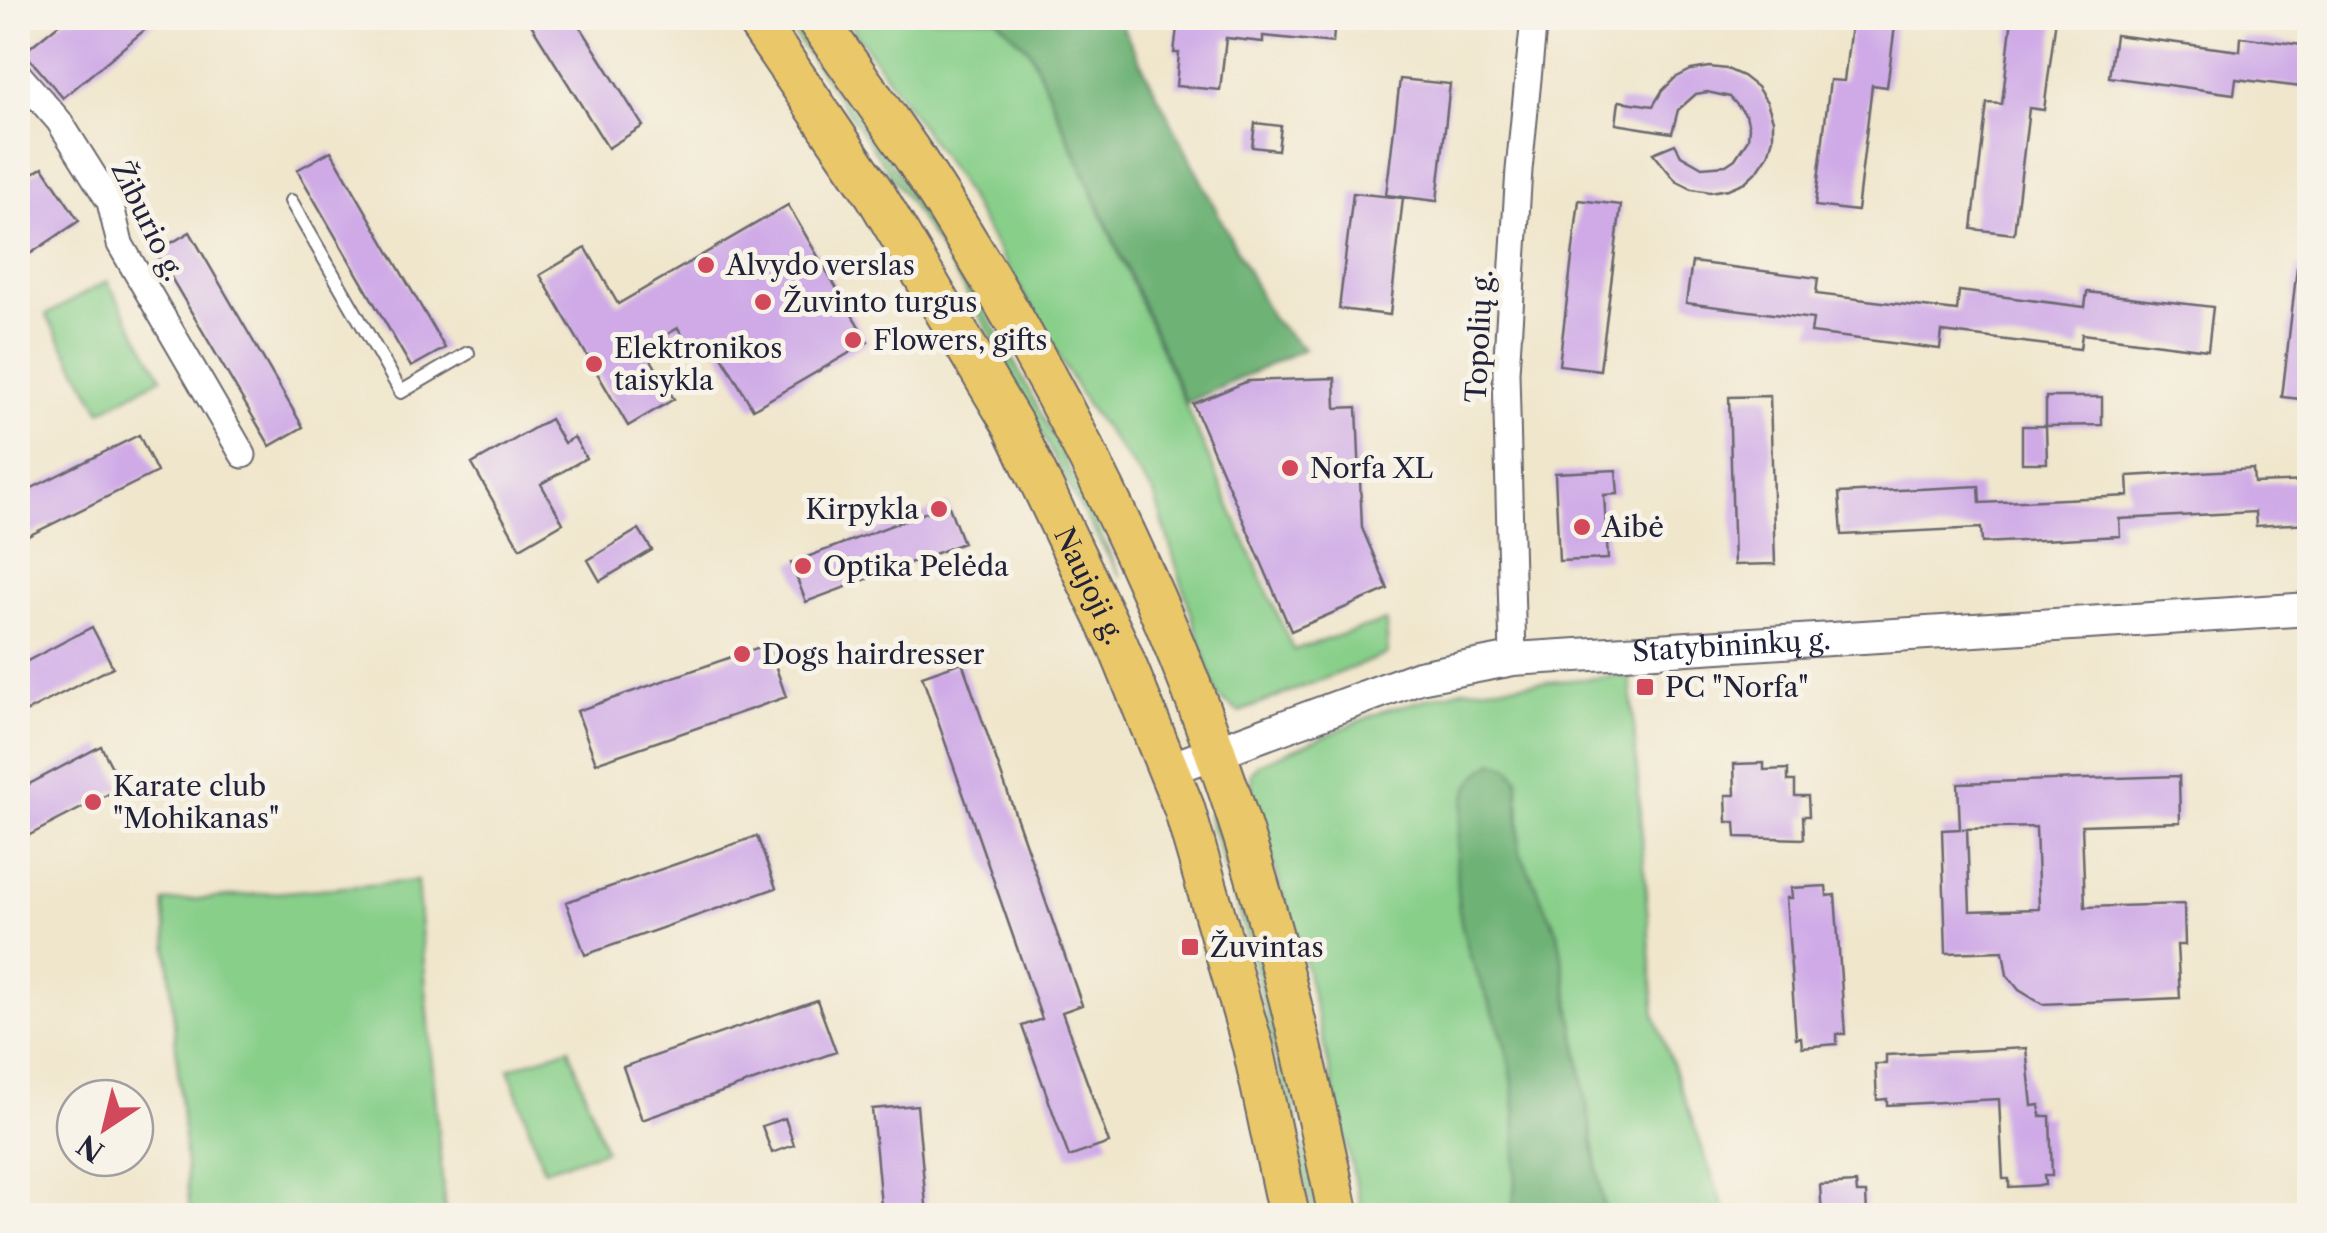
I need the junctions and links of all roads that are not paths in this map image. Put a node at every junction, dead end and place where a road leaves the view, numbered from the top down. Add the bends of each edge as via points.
1 (755, 18) edge
2 (816, 18) edge
3 (1534, 18) edge
4 (18, 74) edge
5 (291, 201) dead end
6 (468, 353) dead end
7 (243, 455) dead end
8 (2310, 609) edge
9 (1513, 659) junction
10 (1216, 752) junction
11 (1170, 769) junction
12 (1289, 1216) edge
13 (1339, 1216) edge

1 - 11 main road, Naujoji g. via 875,194 1013,425
2 - 10 main road, Naujoji g. via 916,161 1058,401
3 - 9 street, Topolių g. via 1506,372
4 - 7 street, Žiburio g. via 59,121 110,202 120,244
5 - 6 lane via 401,392
8 - 9 street, Statybininkų g.
9 - 10 street, Statybininkų g. via 1419,677
10 - 11 street, Statybininkų g.
10 - 13 main road, Naujoji g. via 1277,949
11 - 12 main road, Naujoji g. via 1252,1047

